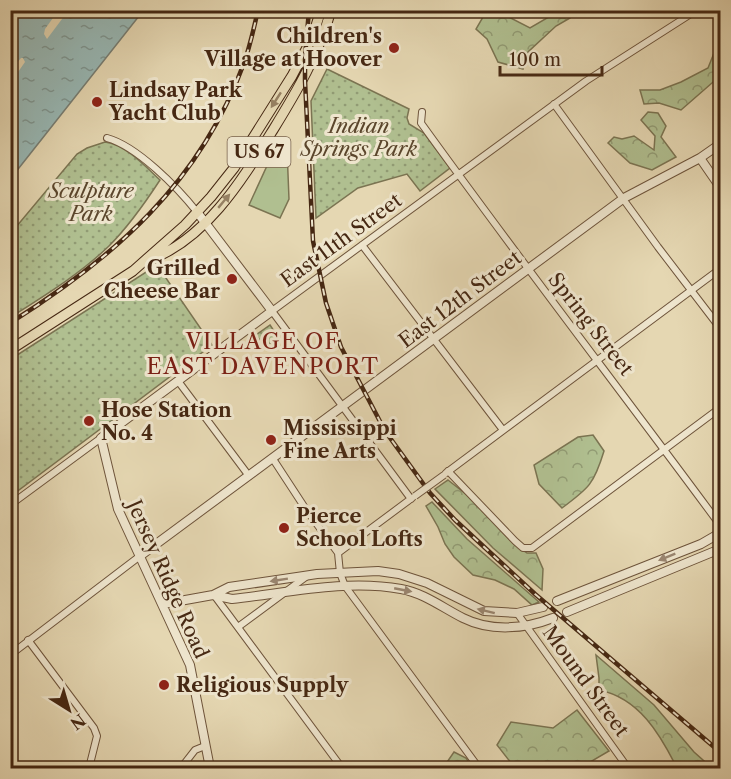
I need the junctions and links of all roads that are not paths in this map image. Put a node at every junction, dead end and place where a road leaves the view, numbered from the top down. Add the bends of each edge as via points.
1 (321, 10) edge
2 (332, 10) edge
3 (697, 10) edge
4 (554, 104) junction
5 (422, 112) dead end
6 (107, 138) dead end
7 (720, 144) edge
8 (700, 158) junction
9 (458, 175) junction
10 (720, 187) edge
11 (624, 198) junction
12 (197, 212) junction
13 (205, 222) junction
14 (362, 245) junction
15 (145, 262) junction
16 (720, 269) edge
17 (527, 270) junction
18 (692, 291) junction
19 (272, 311) junction
20 (720, 328) edge
21 (434, 339) junction
22 (10, 350) edge
23 (598, 361) junction
24 (178, 381) junction
25 (344, 406) junction
26 (720, 408) edge
27 (503, 430) junction
28 (101, 438) junction
29 (665, 450) junction
30 (273, 459) junction
31 (446, 473) junction
32 (249, 476) junction
33 (413, 497) junction
34 (10, 505) edge
35 (720, 525) edge
36 (720, 533) edge
37 (720, 549) edge
38 (338, 553) junction
39 (140, 556) junction
40 (340, 573) junction
41 (308, 575) junction
42 (345, 586) junction
43 (284, 593) junction
44 (213, 595) junction
45 (557, 602) dead end
46 (163, 604) junction
47 (543, 607) dead end
48 (567, 612) dead end
49 (517, 613) junction
50 (553, 618) dead end
51 (526, 626) junction
52 (238, 627) junction
53 (28, 640) junction
54 (10, 655) edge
55 (205, 746) junction
56 (89, 768) edge
57 (181, 768) edge
58 (210, 768) edge
59 (342, 768) edge
60 (479, 768) edge
61 (628, 768) edge

1 -> 12 main road, US 67 via 312,38 292,76 234,168
13 -> 2 main road, US 67 via 246,172 300,85
3 - 4 street, East 11th Street
4 - 9 street, East 11th Street
4 - 11 street
5 - 9 street, Spring Street via 421,123
6 - 12 street via 118,141 175,186
7 - 8 street, East 12th Street
8 - 10 street
8 - 11 street, East 12th Street
9 - 14 street, East 11th Street
9 - 17 street, Spring Street
11 - 17 street, East 12th Street
11 - 18 street
12 - 13 street
12 - 15 main road, US 67
13 - 15 main road, US 67 via 176,246
13 - 19 street
14 - 19 street, East 11th Street
14 - 21 street
15 - 22 main road, US 67
16 - 18 street
17 - 21 street, East 12th Street
17 - 23 street, Spring Street
18 - 20 street
18 - 23 street
19 - 24 street, East 11th Street
19 - 25 street
21 - 25 street, East 12th Street
21 - 27 street
23 - 27 street
23 - 29 street, Spring Street
24 - 28 street, East 11th Street
24 - 32 street
25 - 30 street, East 12th Street
25 - 33 street
26 - 29 street
27 - 31 street
28 - 34 street, East 11th Street
28 - 39 street, Jersey Ridge Road via 118,509
29 - 31 street via 527,549 514,541
29 - 35 street, Spring Street
30 - 32 street, East 12th Street
30 - 38 street
31 - 33 street, bridge
32 - 39 street, East 12th Street
33 - 38 street
36 -> 45 street
37 - 48 street
38 - 40 street
39 - 46 street, Jersey Ridge Road
39 - 53 street
40 - 41 street
40 - 42 street
49 -> 40 street via 484,611 399,574
41 - 43 street
41 -> 44 street via 229,587
42 - 43 street
42 -> 51 street via 402,589 466,620 507,628
42 - 60 street
43 - 44 street via 232,599
43 - 52 street
44 - 46 street
44 - 52 street
46 - 55 street, Jersey Ridge Road via 190,665
47 - 49 street
49 - 51 street, Mound Street
50 - 51 street
51 - 61 street, Mound Street
52 - 59 street
53 - 54 street
53 - 56 street via 94,728 97,736
55 - 57 street via 195,750
55 - 58 street, Jersey Ridge Road

